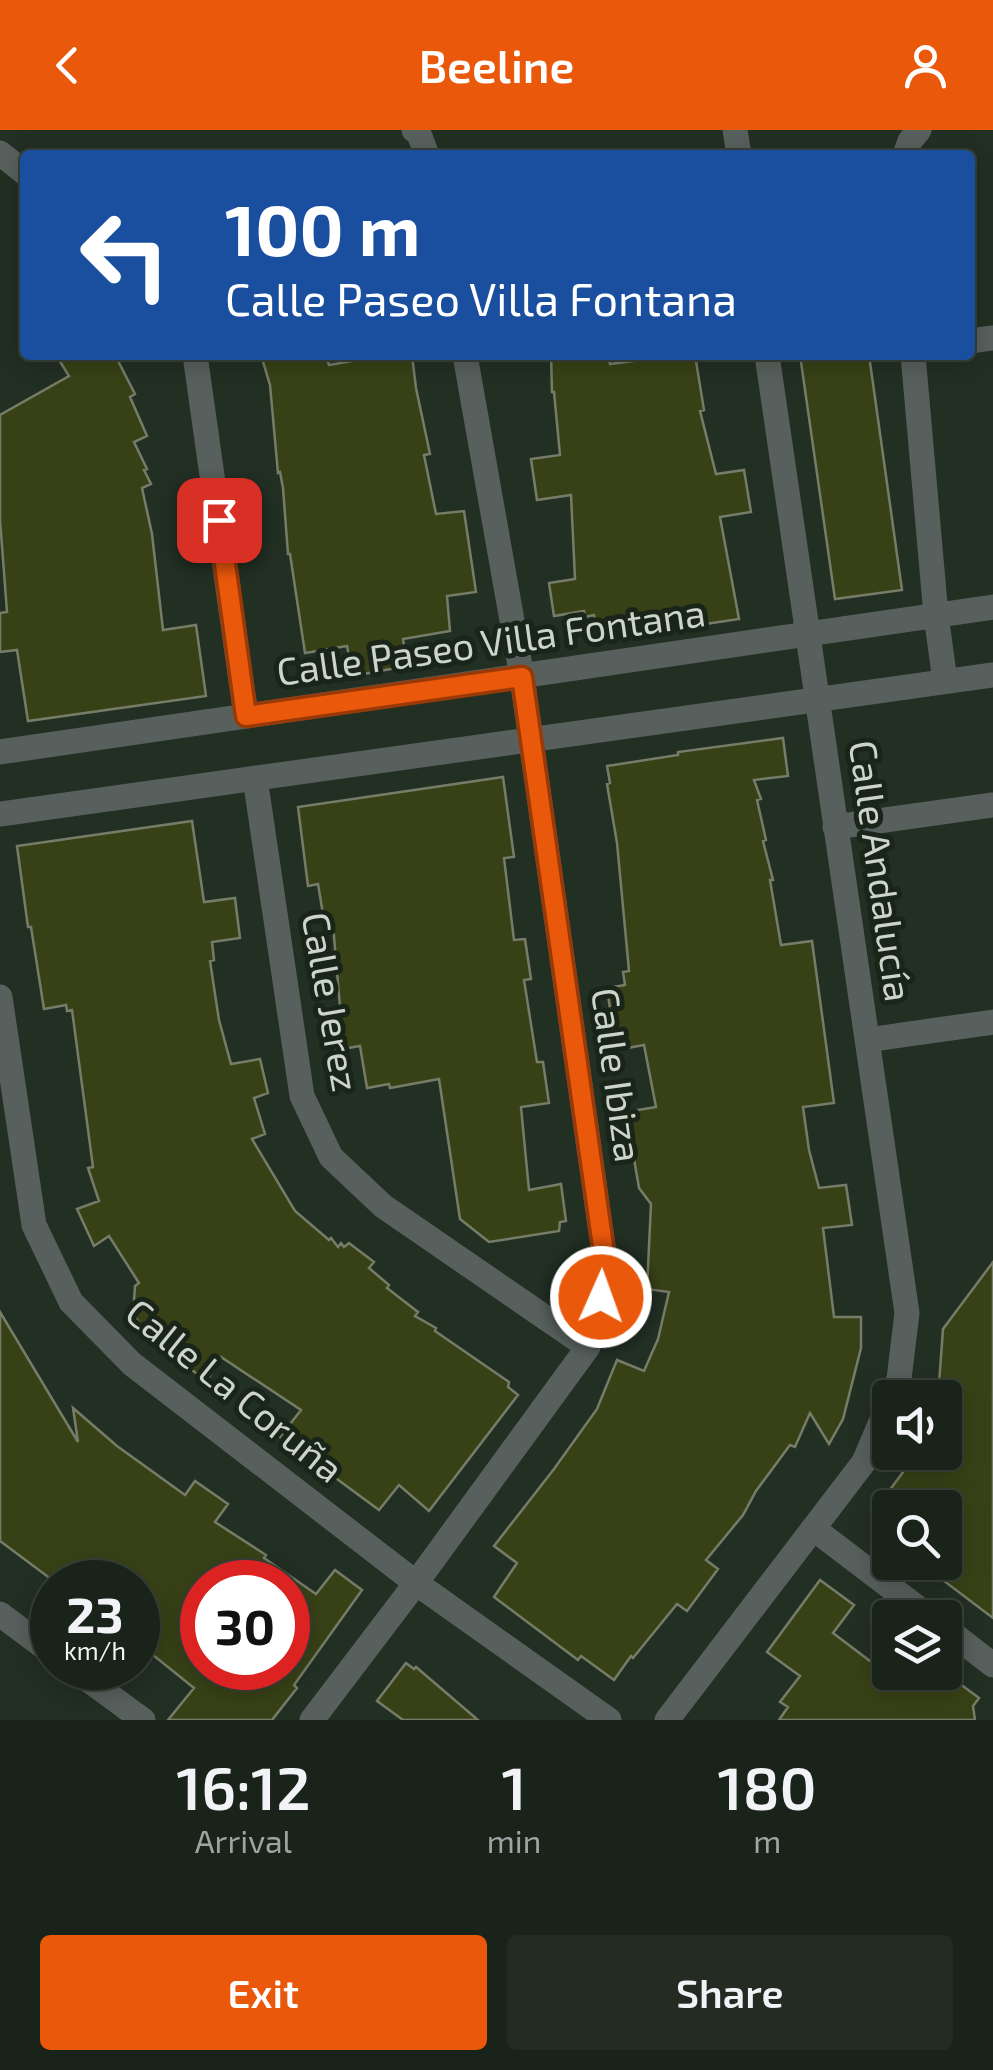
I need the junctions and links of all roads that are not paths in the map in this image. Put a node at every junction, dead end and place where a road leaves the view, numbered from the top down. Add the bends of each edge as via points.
1 (0, 153) edge
2 (20, 169) edge
3 (196, 360) edge
4 (466, 360) edge
5 (768, 360) edge
6 (913, 360) edge
7 (993, 607) edge
8 (936, 615) junction
9 (808, 636) junction
10 (993, 675) edge
11 (522, 677) junction
12 (945, 681) junction
13 (817, 699) junction
14 (246, 716) junction
15 (531, 740) junction
16 (0, 752) edge
17 (255, 778) junction
18 (993, 804) edge
19 (0, 814) edge
20 (835, 827) junction
21 (0, 997) edge
22 (993, 1022) edge
23 (867, 1040) junction
24 (588, 1347) junction
25 (899, 1380) edge
26 (872, 1443) edge
27 (814, 1529) junction
28 (416, 1583) junction
29 (907, 1600) edge
30 (0, 1614) edge
31 (30, 1636) edge
32 (962, 1641) edge
33 (993, 1664) edge
34 (102, 1690) edge
35 (143, 1720) edge
36 (312, 1720) edge
37 (609, 1720) edge
38 (667, 1720) edge

1 - 2 street
3 - 14 street
4 - 11 street, Calle Ibiza
5 - 9 street, Calle Andalucía
6 - 8 street
7 - 8 street, Calle Paseo Villa Fontana
8 - 9 street, Calle Paseo Villa Fontana
8 - 12 street
9 - 11 street, Calle Paseo Villa Fontana
9 - 13 street, Calle Andalucía
10 - 12 street
11 - 14 street, Calle Paseo Villa Fontana
11 - 15 street, Calle Ibiza
12 - 13 street
13 - 15 street
13 - 20 street, Calle Andalucía
14 - 16 street, Calle Paseo Villa Fontana
15 - 17 street
15 - 24 street, Calle Ibiza via 603,1246 601,1297
17 - 19 street
17 - 24 street, Calle Jerez via 302,1096 331,1157 383,1206
18 - 20 street
20 - 23 street, Calle Andalucía
21 - 28 street, Calle La Coruña via 34,1225 71,1302 132,1364
22 - 23 street
23 - 25 street, Calle Andalucía via 907,1313
24 - 28 street, Calle Ibiza
26 - 27 street, Calle Andalucía
27 - 29 street
27 - 38 street, Calle Andalucía
28 - 36 street, Calle Ibiza
28 - 37 street, Calle La Coruña
30 - 31 street
32 - 33 street
34 - 35 street

